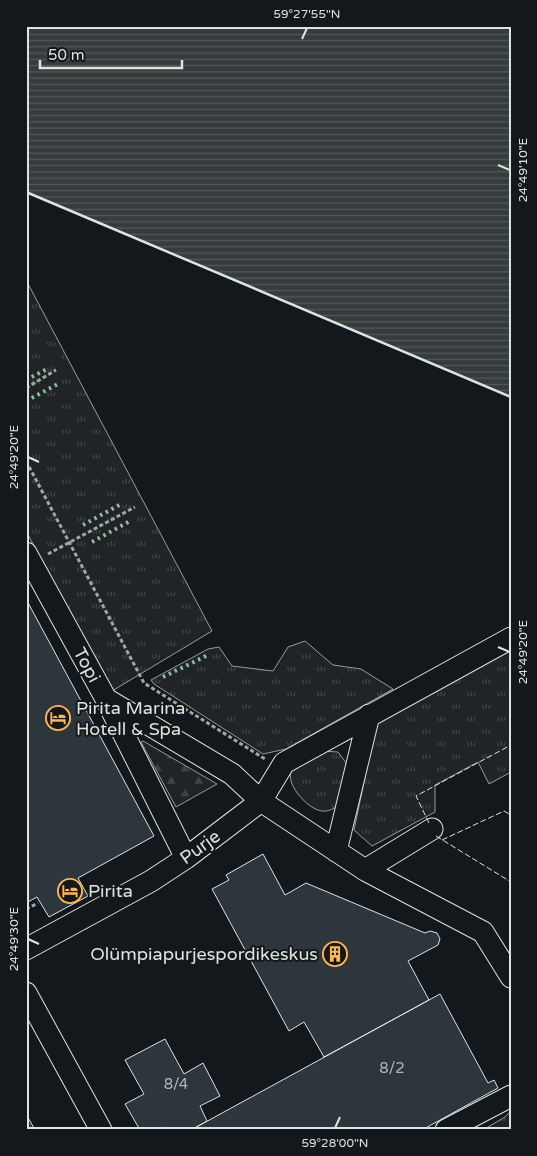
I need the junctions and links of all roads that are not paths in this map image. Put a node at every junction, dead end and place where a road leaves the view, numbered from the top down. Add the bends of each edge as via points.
1 (29, 558) edge
2 (511, 638) edge
3 (106, 699) junction
4 (369, 715) junction
5 (261, 801) junction
6 (432, 829) dead end
7 (336, 851) junction
8 (186, 858) junction
9 (365, 870) junction
10 (26, 949) edge
11 (511, 978) edge
12 (26, 993) edge
13 (511, 1096) edge
14 (101, 1130) edge
15 (446, 1130) edge

1 - 3 street, Topi
2 - 4 street
3 - 5 street via 232,774
3 - 8 street, Topi
4 - 5 street via 284,763
4 - 7 street
5 - 7 street
5 - 8 street, Purje
6 - 9 street
7 - 9 street
8 - 10 street, Purje via 151,881
9 - 11 street via 483,932
12 - 14 street
13 - 15 street

